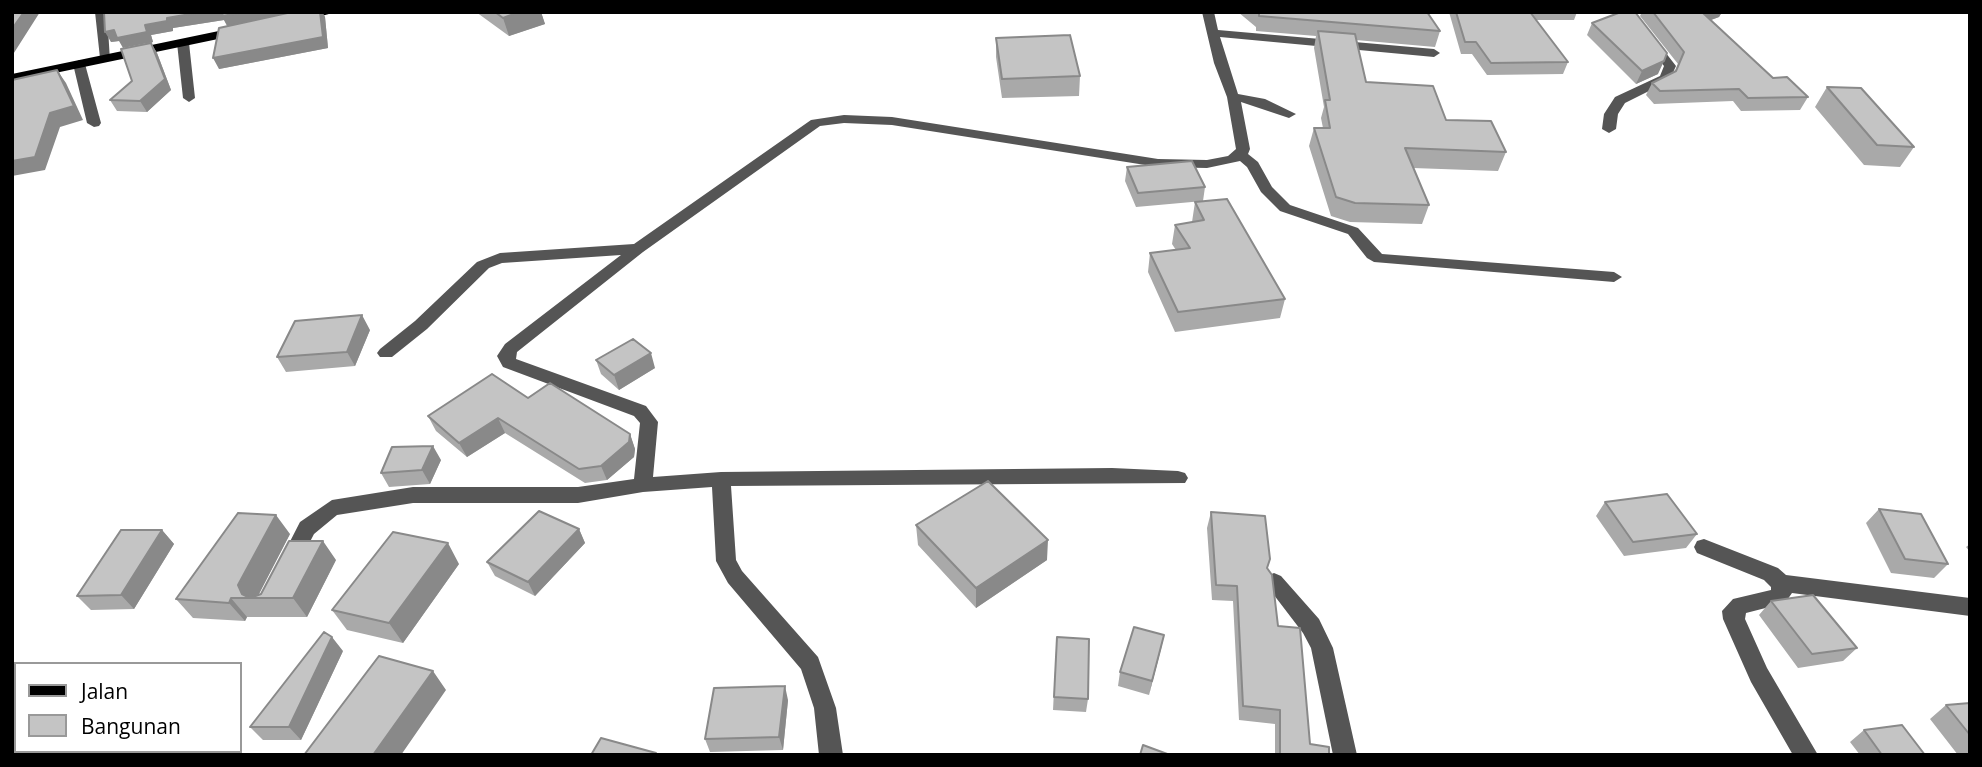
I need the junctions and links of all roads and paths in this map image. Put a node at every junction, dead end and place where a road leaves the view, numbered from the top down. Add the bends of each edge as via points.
1 (101, 12) edge
2 (330, 12) edge
3 (1208, 12) edge
4 (1628, 12) edge
5 (290, 20) edge
6 (250, 29) edge
7 (1214, 33) junction
8 (183, 43) junction
9 (1434, 53) dead end
10 (106, 58) junction
11 (79, 64) junction
12 (12, 78) edge
13 (1233, 97) junction
14 (189, 98) dead end
15 (1289, 114) dead end
16 (94, 123) dead end
17 (1609, 129) dead end
18 (1241, 155) junction
19 (638, 249) junction
20 (1614, 278) dead end
21 (386, 353) dead end
22 (1178, 478) dead end
23 (721, 479) junction
24 (643, 485) junction
25 (1704, 547) dead end
26 (1273, 582) edge
27 (279, 583) edge
28 (1781, 583) junction
29 (1970, 607) edge
30 (831, 755) edge
31 (1345, 755) edge
32 (1806, 755) edge

1 - 10 street
2 - 5 main road
3 - 7 street
4 - 17 street via 1670,66 1665,78 1620,100
6 - 8 main road
7 - 9 street
7 - 13 street
8 - 10 main road
8 - 14 street
10 - 11 main road
11 - 12 main road
11 - 16 street
13 - 15 street
13 - 18 street
18 - 19 street via 1207,164 1158,163 892,121 816,122
18 - 20 street via 1284,208 1353,232 1379,259
19 - 21 street via 500,258 483,265
19 - 24 street via 506,356 509,363 639,411 649,422
22 - 23 street
23 - 24 street
23 - 30 street via 722,542 729,569 810,664 825,708
24 - 27 street via 578,495 413,495 332,508 307,528
25 - 28 street via 1771,574
26 - 31 street via 1311,626 1322,648
28 - 29 street
28 - 32 street via 1778,597 1740,605 1733,611 1734,619 1759,675

